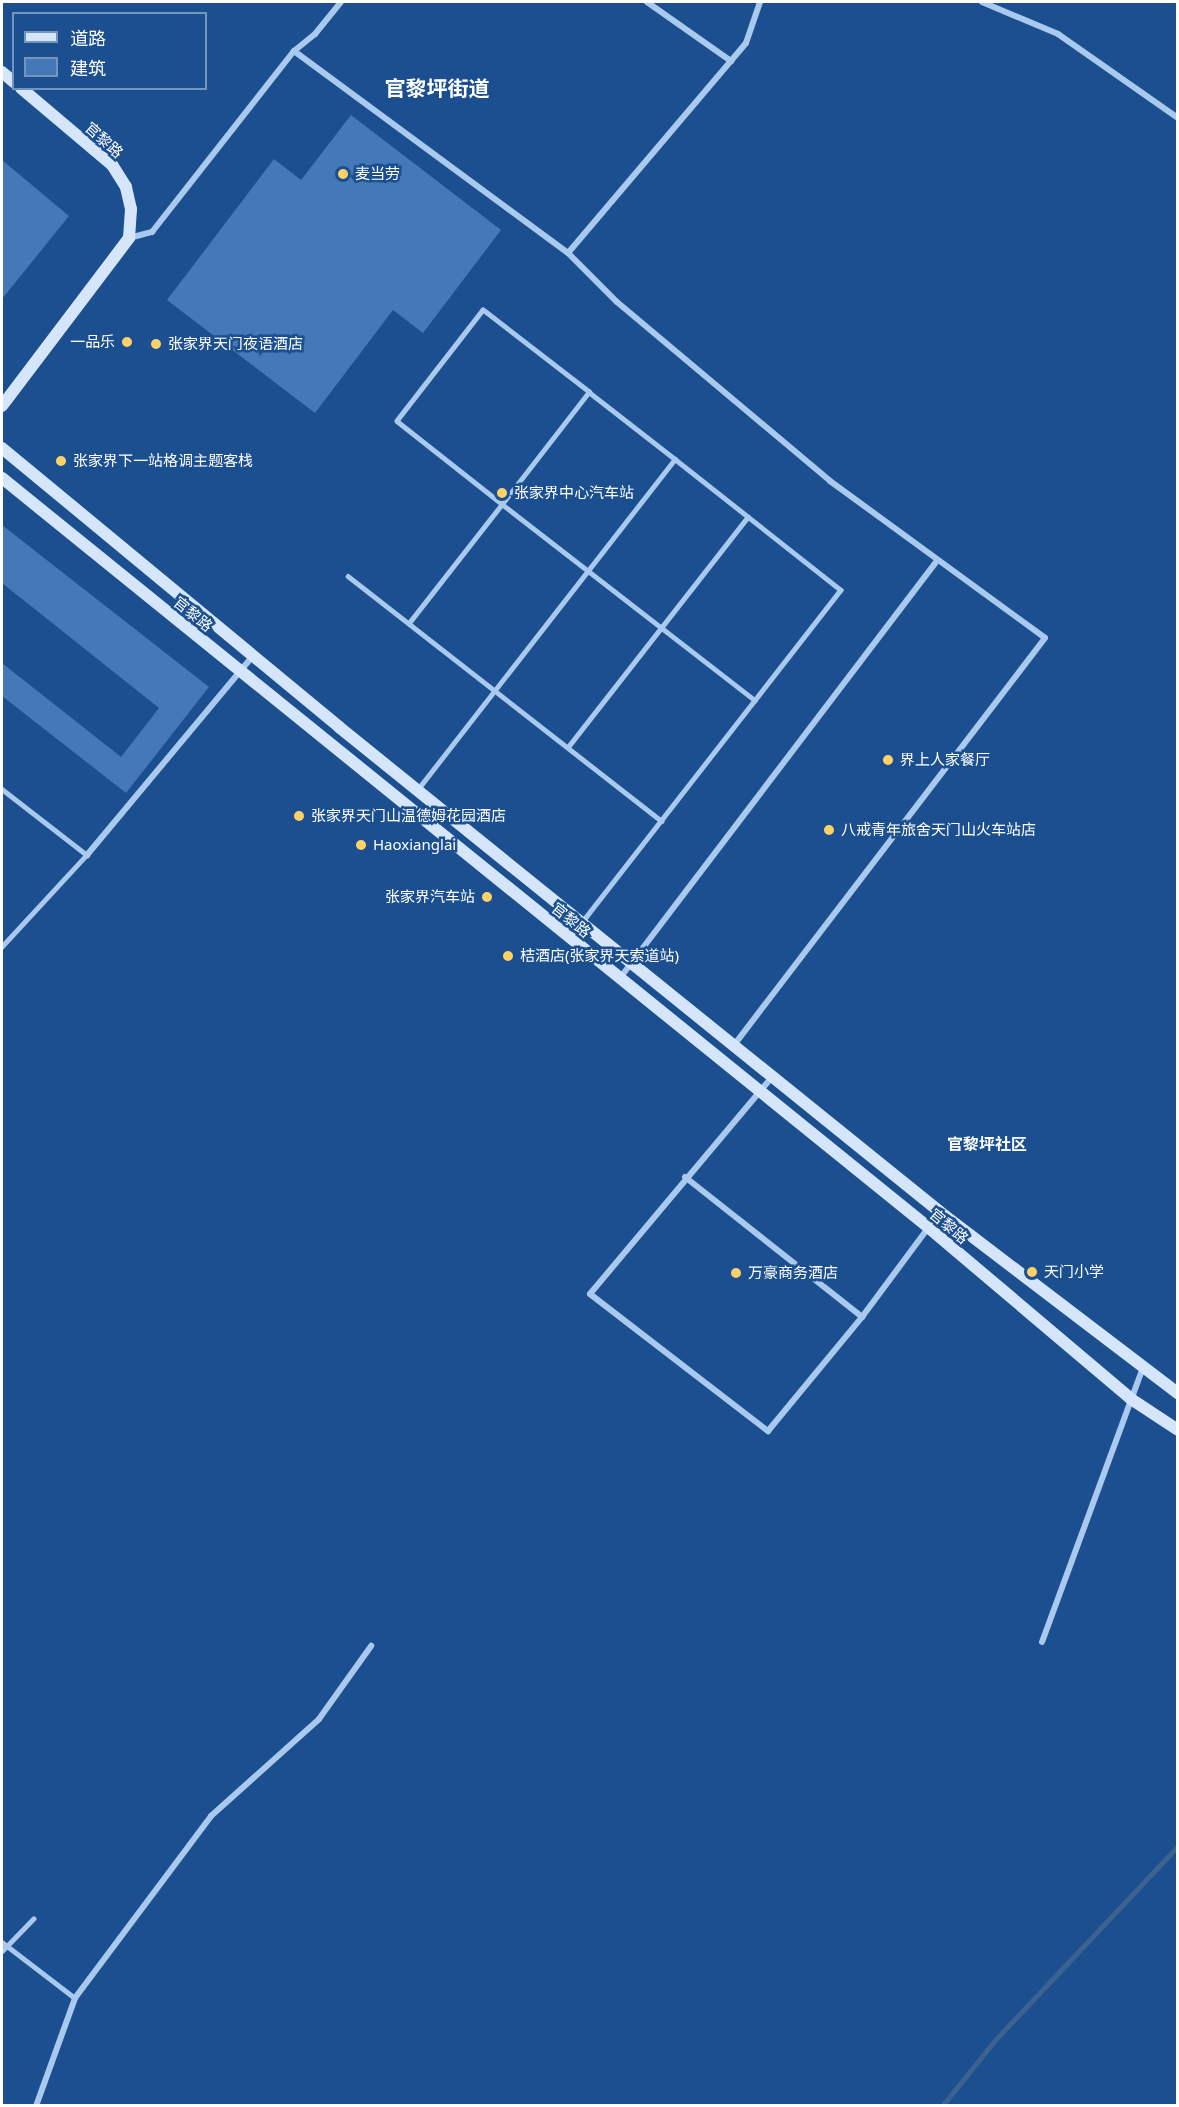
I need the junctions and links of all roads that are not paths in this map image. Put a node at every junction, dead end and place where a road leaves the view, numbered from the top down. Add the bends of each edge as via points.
1 (341, 2) edge
2 (646, 2) edge
3 (760, 2) edge
4 (982, 2) edge
5 (294, 51) junction
6 (731, 61) junction
7 (23, 90) edge
8 (1178, 118) edge
9 (129, 238) junction
10 (568, 253) junction
11 (589, 392) junction
12 (2, 406) edge
13 (2, 448) edge
14 (675, 459) junction
15 (2, 478) edge
16 (502, 504) junction
17 (748, 517) junction
18 (936, 562) junction
19 (588, 570) junction
20 (348, 576) dead end
21 (410, 623) junction
22 (662, 628) junction
23 (253, 656) junction
24 (240, 672) junction
25 (495, 690) junction
26 (755, 700) junction
27 (568, 747) junction
28 (2, 789) edge
29 (418, 789) junction
30 (662, 820) junction
31 (87, 855) junction
32 (583, 922) junction
33 (2, 947) edge
34 (632, 963) junction
35 (620, 979) junction
36 (734, 1046) junction
37 (773, 1077) junction
38 (760, 1092) junction
39 (685, 1177) junction
40 (940, 1212) junction
41 (929, 1227) junction
42 (862, 1317) junction
43 (1143, 1367) junction
44 (1178, 1393) edge
45 (1131, 1399) junction
46 (1178, 1430) edge
47 (1042, 1642) dead end
48 (371, 1646) dead end
49 (33, 1919) dead end
50 (4, 1944) edge
51 (2, 1951) edge
52 (75, 1998) junction
53 (36, 2106) edge

1 - 5 street via 315,34
2 - 6 street
3 - 6 street via 746,43
4 - 8 street via 1058,34
5 - 9 street via 152,232
5 - 10 street
6 - 10 street
7 - 9 main road, 官黎路 via 112,165 126,187 131,209
9 - 12 main road
10 - 18 street via 617,302 830,481
11 - 14 lane
11 - 16 lane
11 - 16 lane via 483,310 411,402 397,421
13 - 23 main road, 官黎路
14 - 17 lane
14 - 19 lane
15 - 24 main road, 官黎路
16 - 19 lane
16 - 21 lane
17 - 22 lane
17 - 26 lane via 841,590
18 - 34 street
18 - 36 street via 1046,638
19 - 22 lane
19 - 25 lane
20 - 21 lane
21 - 25 lane
22 - 26 lane
22 - 27 lane
23 - 24 street
23 - 29 main road, 官黎路
24 - 31 street
24 - 35 main road, 官黎路
25 - 27 lane
25 - 29 lane
26 - 30 lane
27 - 30 lane
28 - 31 lane
29 - 32 main road, 官黎路
30 - 32 lane
31 - 33 lane
32 - 34 main road, 官黎路
34 - 35 street
34 - 36 main road, 官黎路
35 - 38 main road, 官黎路
36 - 37 main road, 官黎路
37 - 38 street
37 - 40 main road, 官黎路
38 - 39 street
38 - 41 main road, 官黎路
39 - 42 street
39 - 42 street via 590,1294 768,1431
40 - 41 street
40 - 43 main road, 官黎路
41 - 42 street
41 - 45 main road, 官黎路
43 - 44 main road, 官黎路
43 - 45 street
45 - 46 main road, 官黎路
45 - 47 street
48 - 52 street via 319,1719 211,1816
49 - 50 lane
50 - 51 lane
50 - 52 lane
52 - 53 street

